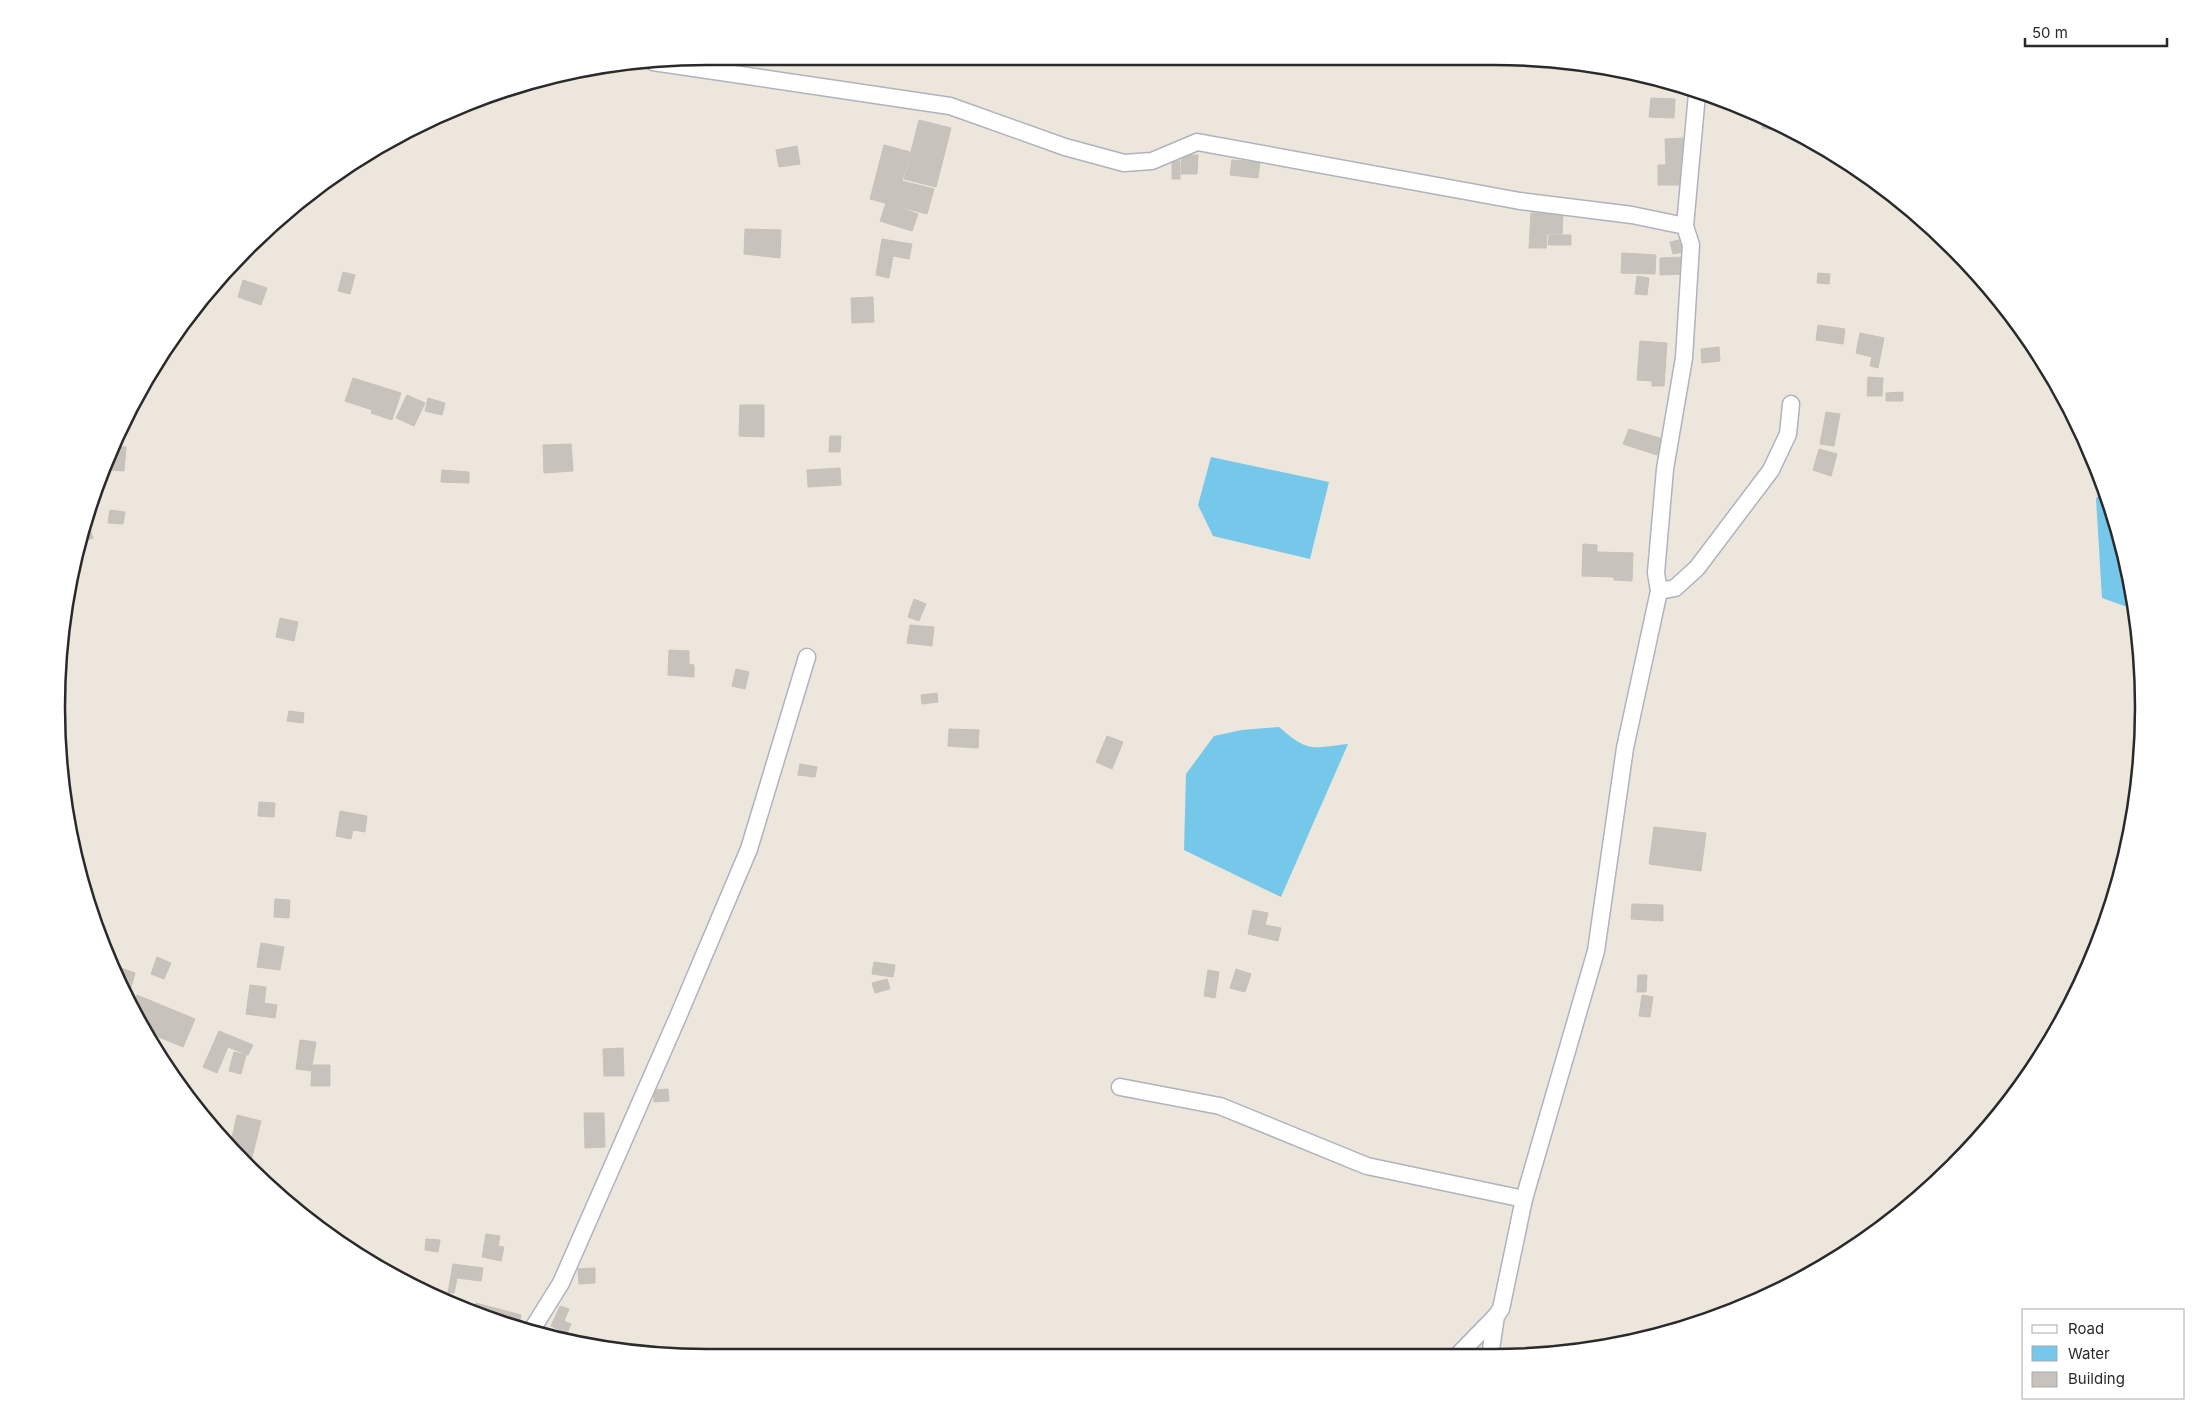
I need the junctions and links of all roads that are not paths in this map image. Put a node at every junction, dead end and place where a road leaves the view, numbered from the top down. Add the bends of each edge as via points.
1 (678, 66) edge
2 (1697, 98) edge
3 (1685, 226) junction
4 (1791, 404) dead end
5 (1659, 591) junction
6 (807, 657) dead end
7 (1120, 1087) dead end
8 (1524, 1199) junction
9 (1496, 1316) junction
10 (535, 1325) edge
11 (1464, 1349) edge
12 (1491, 1349) edge

1 - 3 street via 950,106 1065,147 1124,163 1152,162 1197,142 1501,198 1632,214
2 - 3 street
3 - 5 street via 1691,245 1684,349 1665,469 1656,573
4 - 5 street via 1788,434 1771,470 1697,568 1674,588
5 - 8 street via 1625,748 1596,951
6 - 10 street via 749,849 560,1283
7 - 8 street via 1220,1106 1367,1166
8 - 9 street via 1501,1309
9 - 11 street
9 - 12 street

